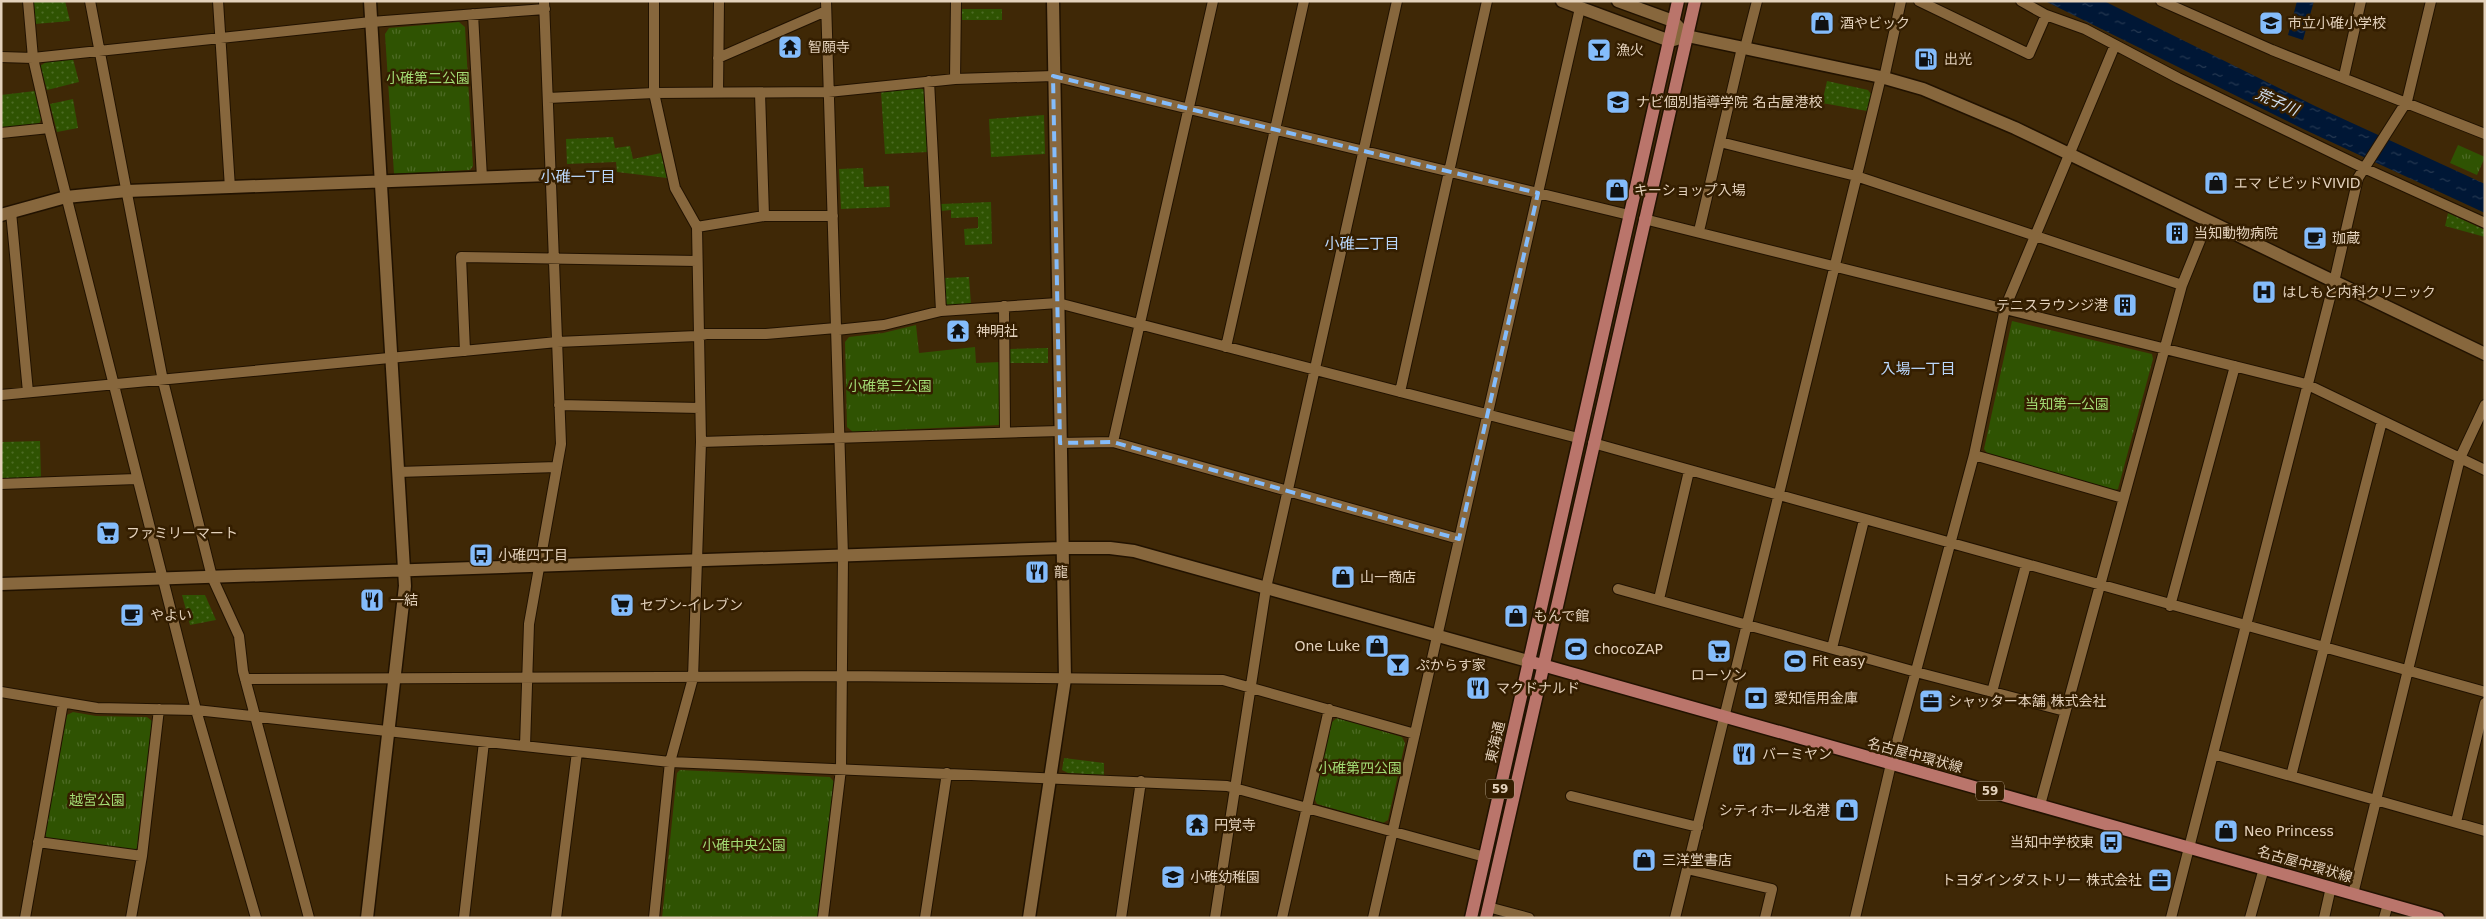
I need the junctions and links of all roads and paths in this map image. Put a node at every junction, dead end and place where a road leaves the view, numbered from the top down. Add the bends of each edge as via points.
1 (28, 1) edge
2 (90, 1) edge
3 (218, 1) edge
4 (370, 1) edge
5 (654, 1) edge
6 (719, 1) edge
7 (956, 1) edge
8 (1053, 1) edge
9 (1213, 1) edge
10 (1304, 1) edge
11 (1397, 1) edge
12 (1487, 1) edge
13 (1562, 1) edge
14 (1618, 1) edge
15 (1678, 1) edge
16 (1695, 1) edge
17 (1757, 1) edge
18 (1901, 1) edge
19 (1919, 1) edge
20 (2021, 1) edge
21 (2161, 1) edge
22 (2361, 1) edge
23 (2431, 1) edge
24 (544, 5) edge
25 (826, 6) edge
26 (1580, 8) junction
27 (473, 14) junction
28 (2046, 15) junction
29 (1673, 21) junction
30 (371, 22) junction
31 (1687, 36) junction
32 (221, 39) junction
33 (1670, 41) junction
34 (2115, 45) junction
35 (1744, 48) junction
36 (101, 52) junction
37 (1, 57) edge
38 (33, 58) junction
39 (718, 58) junction
40 (1054, 76) junction
41 (2344, 76) junction
42 (1882, 78) junction
43 (955, 79) junction
44 (929, 81) junction
45 (718, 92) junction
46 (828, 92) junction
47 (654, 93) junction
48 (760, 93) junction
49 (548, 98) junction
50 (2407, 102) junction
51 (1189, 109) junction
52 (49, 128) junction
53 (1275, 130) junction
54 (1, 134) edge
55 (2485, 134) edge
56 (1720, 142) junction
57 (1364, 151) junction
58 (2070, 155) junction
59 (2366, 165) junction
60 (1449, 172) junction
61 (550, 175) junction
62 (1856, 176) junction
63 (482, 178) junction
64 (380, 183) junction
65 (230, 188) junction
66 (128, 191) junction
67 (1538, 193) junction
68 (66, 197) junction
69 (6, 214) edge
70 (1629, 215) junction
71 (764, 216) junction
72 (833, 216) junction
73 (1644, 219) junction
74 (2208, 221) junction
75 (2485, 223) edge
76 (697, 228) junction
77 (1699, 231) junction
78 (2036, 235) junction
79 (553, 258) junction
80 (697, 261) junction
81 (1835, 265) junction
82 (2334, 282) junction
83 (2182, 285) junction
84 (1058, 303) junction
85 (1004, 306) junction
86 (2005, 308) junction
87 (941, 311) junction
88 (1140, 324) junction
89 (836, 329) junction
90 (697, 336) junction
91 (557, 342) junction
92 (1226, 347) junction
93 (2165, 349) junction
94 (465, 351) junction
95 (2485, 354) edge
96 (390, 358) junction
97 (2235, 366) junction
98 (1315, 370) junction
99 (163, 381) junction
100 (2306, 384) junction
101 (113, 385) junction
102 (28, 392) junction
103 (1400, 392) junction
104 (1, 395) edge
105 (560, 405) junction
106 (2485, 405) edge
107 (700, 408) junction
108 (1488, 414) junction
109 (2382, 421) junction
110 (1006, 432) junction
111 (839, 436) junction
112 (1060, 437) junction
113 (1578, 438) junction
114 (701, 442) junction
115 (1113, 442) junction
116 (1593, 443) junction
117 (1974, 455) junction
118 (2460, 458) junction
119 (557, 467) junction
120 (2485, 470) edge
121 (1690, 471) junction
122 (398, 472) junction
123 (136, 479) junction
124 (1, 484) edge
125 (1287, 490) junction
126 (1779, 496) junction
127 (2123, 498) junction
128 (1864, 520) junction
129 (1459, 539) junction
130 (1950, 544) junction
131 (1061, 548) junction
132 (843, 556) junction
133 (698, 560) junction
134 (2026, 565) junction
135 (539, 566) junction
136 (404, 570) junction
137 (212, 577) junction
138 (162, 578) junction
139 (1, 584) edge
140 (2099, 586) junction
141 (1266, 588) junction
142 (1618, 588) dead end
143 (1658, 599) junction
144 (2170, 606) junction
145 (1749, 624) junction
146 (2245, 626) junction
147 (1437, 636) junction
148 (1832, 648) junction
149 (2324, 648) junction
150 (1528, 661) junction
151 (1543, 665) junction
152 (2408, 671) junction
153 (1916, 672) junction
154 (842, 676) junction
155 (526, 677) junction
156 (693, 678) junction
157 (245, 679) junction
158 (1065, 679) junction
159 (395, 680) junction
160 (1251, 687) junction
161 (1, 692) edge
162 (1992, 692) junction
163 (2485, 692) edge
164 (62, 703) junction
165 (2485, 703) edge
166 (159, 709) junction
167 (1329, 709) junction
168 (196, 710) junction
169 (2065, 710) junction
170 (256, 716) junction
171 (1725, 718) junction
172 (388, 731) junction
173 (1415, 734) junction
174 (484, 742) junction
175 (525, 746) junction
176 (577, 752) junction
177 (2213, 754) junction
178 (670, 762) junction
179 (1891, 764) junction
180 (841, 769) junction
181 (947, 773) junction
182 (2291, 776) junction
183 (1050, 779) junction
184 (1141, 782) junction
185 (1235, 788) junction
186 (1571, 796) dead end
187 (2376, 800) junction
188 (2040, 805) junction
189 (1307, 807) junction
190 (2456, 822) junction
191 (1698, 827) junction
192 (2485, 830) edge
193 (1393, 831) junction
194 (38, 842) junction
195 (2190, 847) junction
196 (142, 856) junction
197 (1485, 857) junction
198 (1688, 868) junction
199 (2264, 868) junction
200 (2331, 888) junction
201 (2354, 894) junction
202 (2388, 904) junction
203 (1487, 913) edge
204 (25, 918) edge
205 (131, 918) edge
206 (256, 918) edge
207 (309, 918) edge
208 (367, 918) edge
209 (464, 918) edge
210 (556, 918) edge
211 (654, 918) edge
212 (823, 918) edge
213 (925, 918) edge
214 (1029, 918) edge
215 (1121, 918) edge
216 (1215, 918) edge
217 (1282, 918) edge
218 (1373, 918) edge
219 (1471, 918) edge
220 (1529, 918) edge
221 (1675, 918) edge
222 (1765, 918) edge
223 (1855, 918) edge
224 (2171, 918) edge
225 (2250, 918) edge
226 (2324, 918) edge
227 (2384, 918) edge
228 (2438, 918) edge

1 - 38 street
2 - 36 street
3 - 32 street
4 - 30 street
5 - 47 street
6 - 39 street
7 - 43 street
8 - 40 street
9 - 51 street
10 - 53 street
11 - 57 street
12 - 60 street
13 - 26 street
14 - 29 street
15 - 29 main road, 東海通
16 - 31 main road
17 - 35 street
18 - 42 street
19 - 28 street via 2029,54
20 - 28 street
21 - 41 street via 2272,50
22 - 41 street
23 - 50 street
24 - 27 street
24 - 49 street
25 - 39 street
25 - 46 street
26 - 33 street
26 - 67 street
27 - 30 street
27 - 63 street
28 - 34 street
29 - 31 street
29 - 33 main road, 東海通
30 - 32 street
30 - 64 street
31 - 33 street
31 - 35 street
31 - 73 main road
32 - 36 street
32 - 65 street
33 - 70 main road, 東海通
34 - 58 street
34 - 59 street
35 - 42 street
35 - 56 street
36 - 38 street
36 - 66 street
37 - 38 street
38 - 52 street
39 - 45 street
40 - 43 street
40 - 51 street
40 - 84 street
41 - 50 street
42 - 58 street via 1959,103
42 - 62 street
43 - 44 street
44 - 46 street
44 - 87 street
45 - 47 street
45 - 48 street
46 - 48 street
46 - 72 street
47 - 49 street
47 - 76 street via 675,188
48 - 71 street
49 - 61 street
50 - 55 street
50 - 59 street
51 - 53 street
51 - 88 street
52 - 54 street
52 - 68 street
53 - 57 street
53 - 92 street
56 - 62 street
56 - 77 street
57 - 60 street
57 - 98 street
58 - 74 street
58 - 78 street
59 - 75 street
59 - 82 street via 2358,178
60 - 67 street
60 - 103 street
61 - 63 street
61 - 79 street
62 - 78 street
62 - 81 street
63 - 64 street
64 - 65 street
64 - 96 street
65 - 66 street
66 - 68 street
66 - 99 street
67 - 70 street
67 - 108 street
68 - 69 street
68 - 101 street
69 - 102 street
70 - 113 main road, 東海通
71 - 72 street
71 - 76 street
72 - 89 street
73 - 77 street
73 - 116 main road
74 - 82 street
74 - 83 street
76 - 80 street
77 - 81 street
78 - 83 street
78 - 86 street
79 - 80 street
79 - 91 street
79 - 94 street via 461,257
80 - 90 street
81 - 86 street
81 - 126 street
82 - 95 street
82 - 100 street
83 - 93 street
84 - 85 street
84 - 88 street
84 - 112 street
85 - 87 street
85 - 110 street
86 - 93 street
86 - 117 street
87 - 89 street via 884,325
88 - 92 street
88 - 115 street
89 - 90 street
89 - 111 street
90 - 91 street
90 - 107 street
91 - 94 street
91 - 105 street
92 - 98 street
93 - 97 street
93 - 127 street
94 - 96 street
96 - 99 street
96 - 122 street
97 - 100 street
97 - 144 street
98 - 103 street
98 - 125 street
99 - 101 street
99 - 137 street
100 - 109 street
100 - 146 street
101 - 102 street
101 - 123 street
102 - 104 street
103 - 108 street
105 - 107 street
105 - 119 street via 561,444
106 - 118 street
107 - 114 street
108 - 113 street
108 - 129 street
109 - 118 street
109 - 149 street
110 - 111 street
110 - 112 street
111 - 114 street
111 - 132 street
112 - 115 street
112 - 131 street
113 - 150 main road, 東海通
114 - 133 street
115 - 125 street
116 - 121 street
116 - 151 main road
117 - 127 street
117 - 130 street
118 - 120 street
118 - 152 street
119 - 122 street
119 - 135 street
121 - 126 street
121 - 143 street
122 - 136 street
123 - 124 street
123 - 138 street
125 - 129 street
125 - 141 street
126 - 128 street
126 - 145 street
127 - 140 street
128 - 130 street
128 - 148 street
129 - 147 street
130 - 134 street
130 - 153 street
131 - 132 street
131 - 141 street via 1134,551
131 - 158 street
132 - 133 street
132 - 154 street
133 - 135 street
133 - 156 street
134 - 140 street
134 - 162 street
135 - 136 street
135 - 155 street via 529,624
136 - 137 street
136 - 159 street
137 - 138 street
137 - 157 street via 239,636
138 - 139 street
138 - 168 street
140 - 144 street
140 - 169 street
141 - 147 street
141 - 160 street
142 - 143 street
143 - 145 street
144 - 146 street
145 - 148 street
145 - 171 street
146 - 149 street
146 - 177 street
147 - 150 street
147 - 173 street
148 - 153 street
149 - 152 street
149 - 182 street
150 - 151 main road, 名古屋中環状線 / 59
150 - 197 main road, 東海通 / 59
151 - 171 main road, 名古屋中環状線 / 59
151 - 203 main road, 59
152 - 163 street
152 - 187 street
153 - 162 street
153 - 179 street
154 - 156 street
154 - 158 street
154 - 180 street
155 - 156 street
155 - 159 street
155 - 175 street
156 - 178 street
157 - 159 street
157 - 170 street
158 - 160 street via 1223,680
158 - 183 street
159 - 172 street
160 - 167 street
160 - 185 street
161 - 164 street
162 - 169 street
164 - 166 street via 96,708
164 - 194 street
165 - 190 street
166 - 168 street
166 - 196 street
167 - 173 street
167 - 189 street
168 - 170 street
168 - 206 street
169 - 188 street
170 - 172 street
170 - 207 street
171 - 179 main road, 名古屋中環状線 / 59
171 - 191 street
172 - 174 street
172 - 208 street
173 - 193 street
174 - 175 street
174 - 209 street
175 - 176 street
176 - 178 street
176 - 210 street
177 - 182 street
177 - 195 street
178 - 180 street
178 - 211 street
179 - 188 main road, 名古屋中環状線 / 59
179 - 223 street
180 - 181 street
180 - 212 street
181 - 183 street
181 - 213 street
182 - 187 street
183 - 184 street
183 - 214 street
184 - 185 street
184 - 215 street
185 - 189 street
185 - 216 street
186 - 191 street
187 - 190 street
187 - 201 street
188 - 195 main road, 名古屋中環状線 / 59
189 - 193 street
189 - 217 street
190 - 192 street
191 - 198 street
193 - 197 street
193 - 218 street
194 - 196 street
194 - 204 street
195 - 199 main road, 名古屋中環状線 / 59
195 - 224 street
196 - 205 street
197 - 219 main road, 東海通 / 59
198 - 221 street
198 - 222 street via 1772,889
199 - 200 main road, 名古屋中環状線 / 59
199 - 225 street
200 - 201 main road, 名古屋中環状線 / 59
200 - 226 street
201 - 202 main road, 名古屋中環状線 / 59
202 - 227 street
202 - 228 main road, 名古屋中環状線 / 59
203 - 220 street

